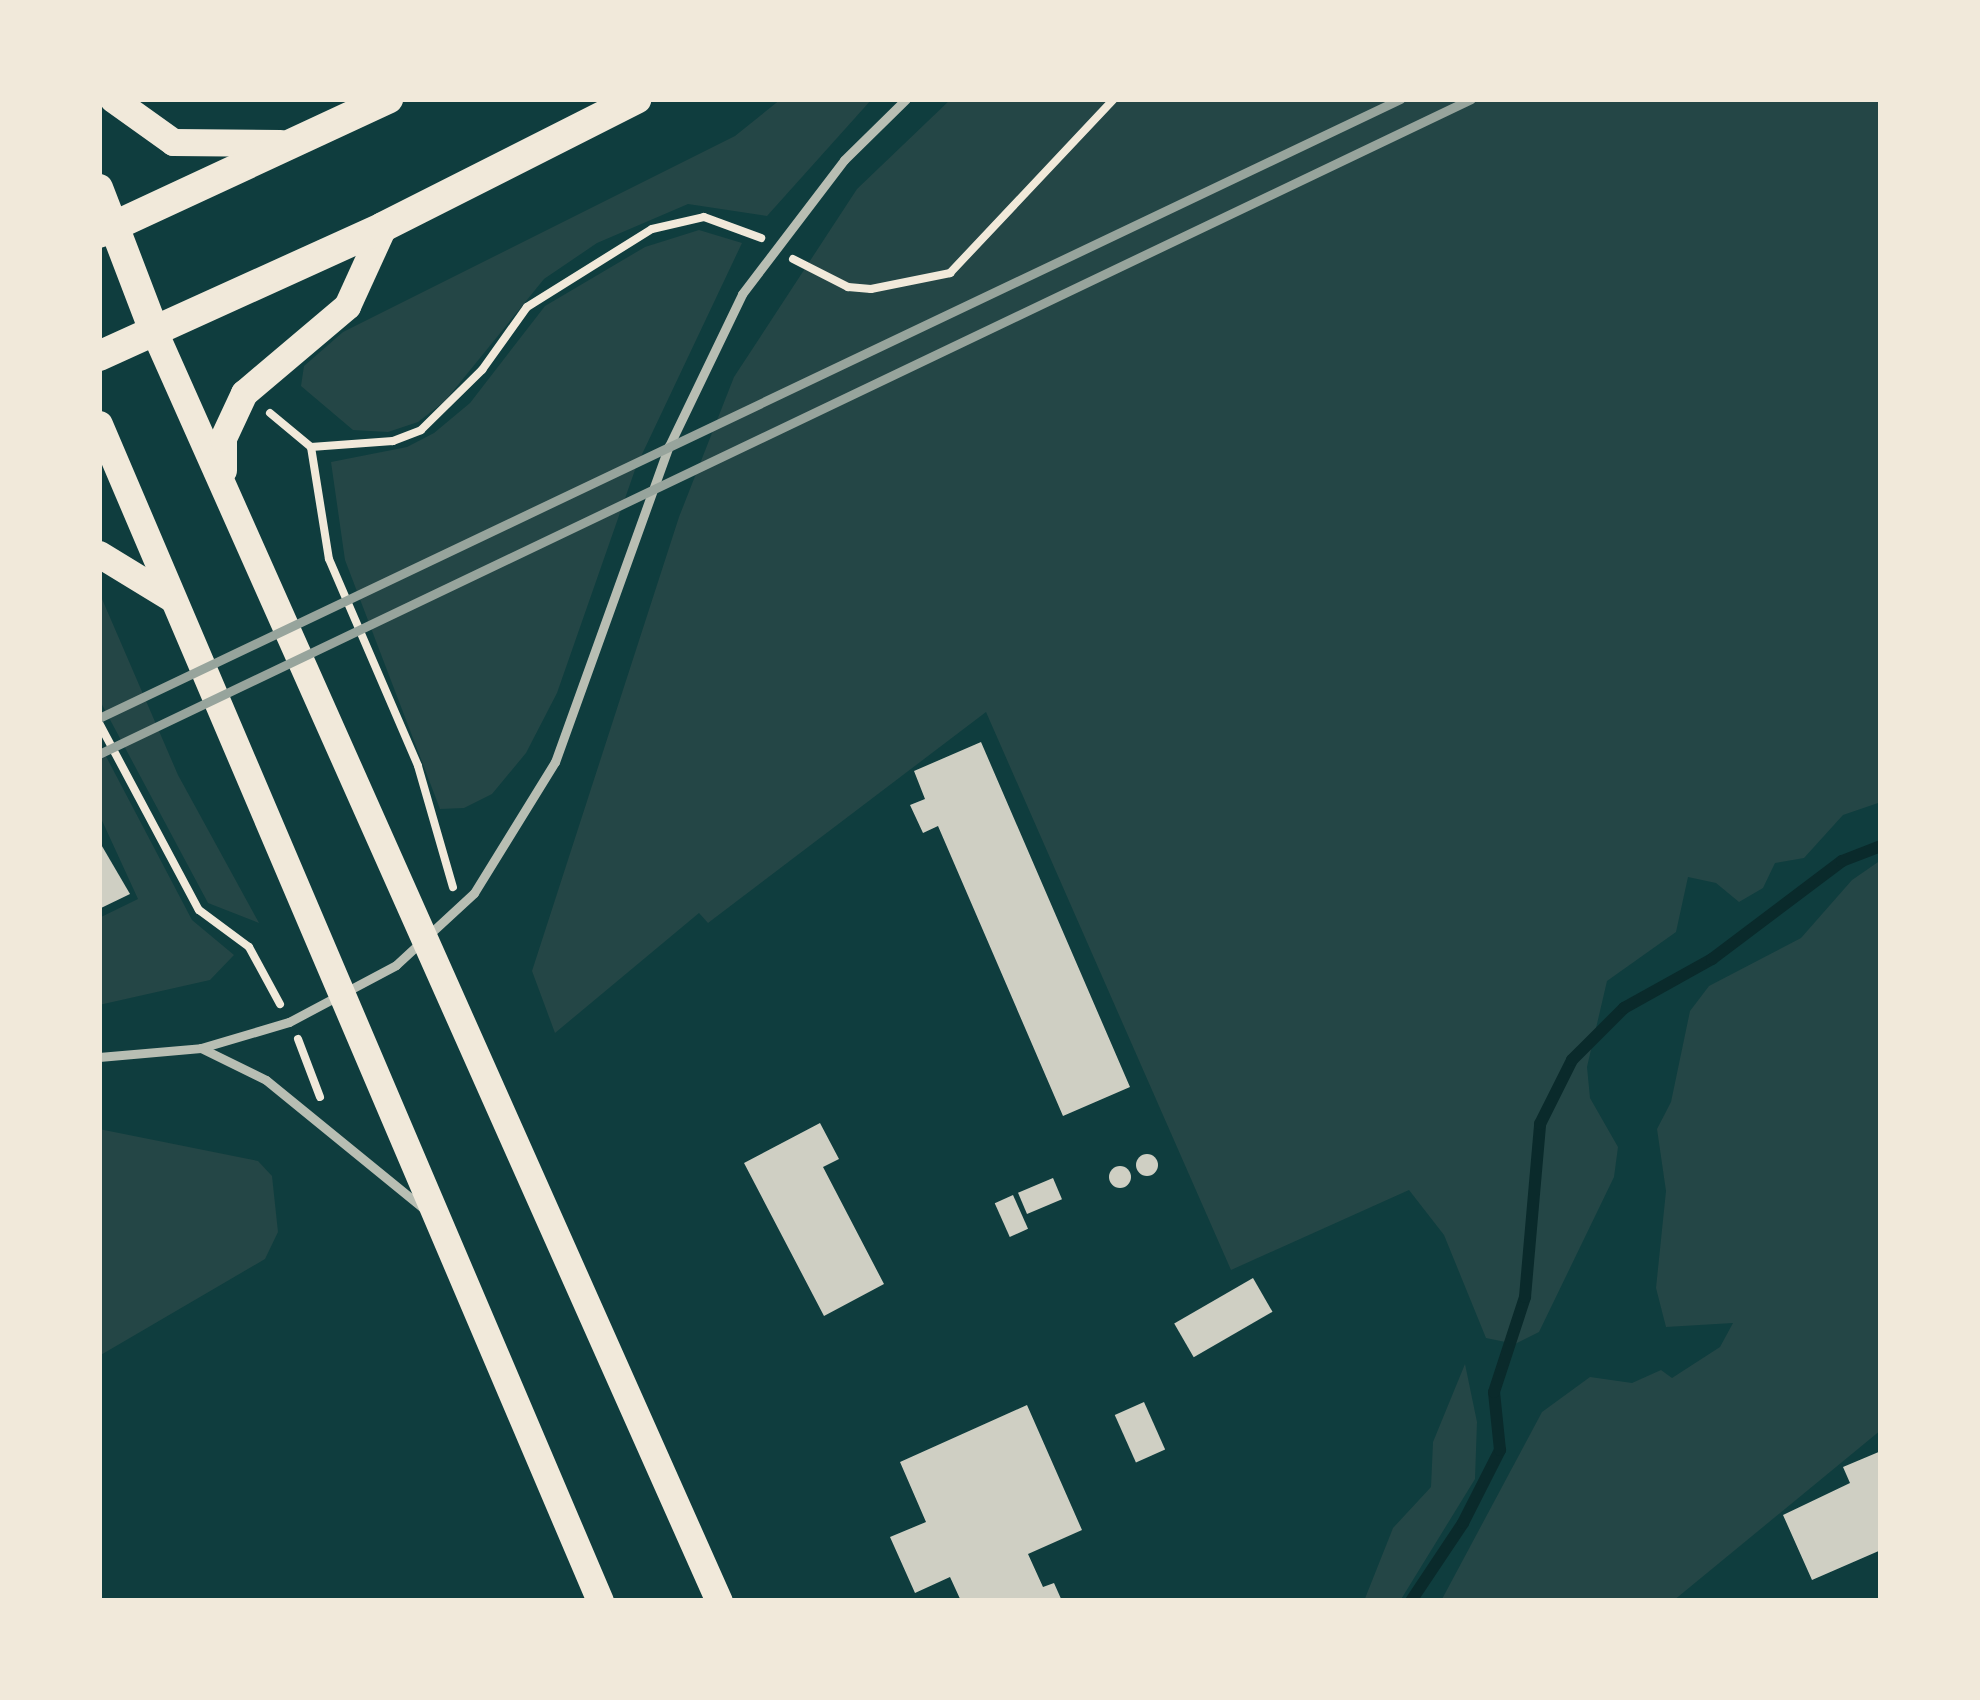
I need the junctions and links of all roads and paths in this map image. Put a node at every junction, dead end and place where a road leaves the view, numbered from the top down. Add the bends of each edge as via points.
1 (113, 99) edge
2 (388, 99) edge
3 (636, 99) edge
4 (906, 99) edge
5 (1114, 99) edge
6 (301, 140) junction
7 (99, 188) edge
8 (383, 227) junction
9 (106, 230) edge
10 (754, 233) dead end
11 (796, 260) dead end
12 (154, 331) junction
13 (99, 356) edge
14 (258, 403) dead end
15 (99, 424) edge
16 (311, 447) junction
17 (223, 481) junction
18 (99, 554) edge
19 (171, 598) junction
20 (99, 723) edge
21 (461, 907) junction
22 (429, 941) junction
23 (258, 960) dead end
24 (344, 995) junction
25 (201, 1048) junction
26 (305, 1053) dead end
27 (99, 1057) edge
28 (318, 1102) dead end
29 (442, 1222) junction
30 (600, 1601) edge
31 (718, 1601) edge

1 - 6 main road via 173,142 209,148
2 - 6 highway
3 - 8 highway
4 - 21 lane via 844,160 742,294 669,446 540,795
5 - 11 path via 986,244 950,273 871,290
6 - 9 highway
7 - 9 main road
8 - 12 highway
8 - 17 main road via 347,306 234,408 223,437
9 - 12 highway
10 - 16 path via 696,217 652,230 527,307 482,370 421,430 393,441
12 - 13 highway
12 - 17 main road
14 - 16 path
15 - 19 main road
16 - 21 path via 329,559 418,766 424,808
17 - 22 main road
18 - 19 main road
19 - 24 main road
20 - 23 path via 199,910
21 - 22 lane
22 - 24 lane
22 - 31 main road
24 - 25 lane via 265,1031
24 - 29 main road
25 - 27 lane
25 - 29 lane via 266,1080
26 - 28 path via 322,1092
29 - 30 main road

